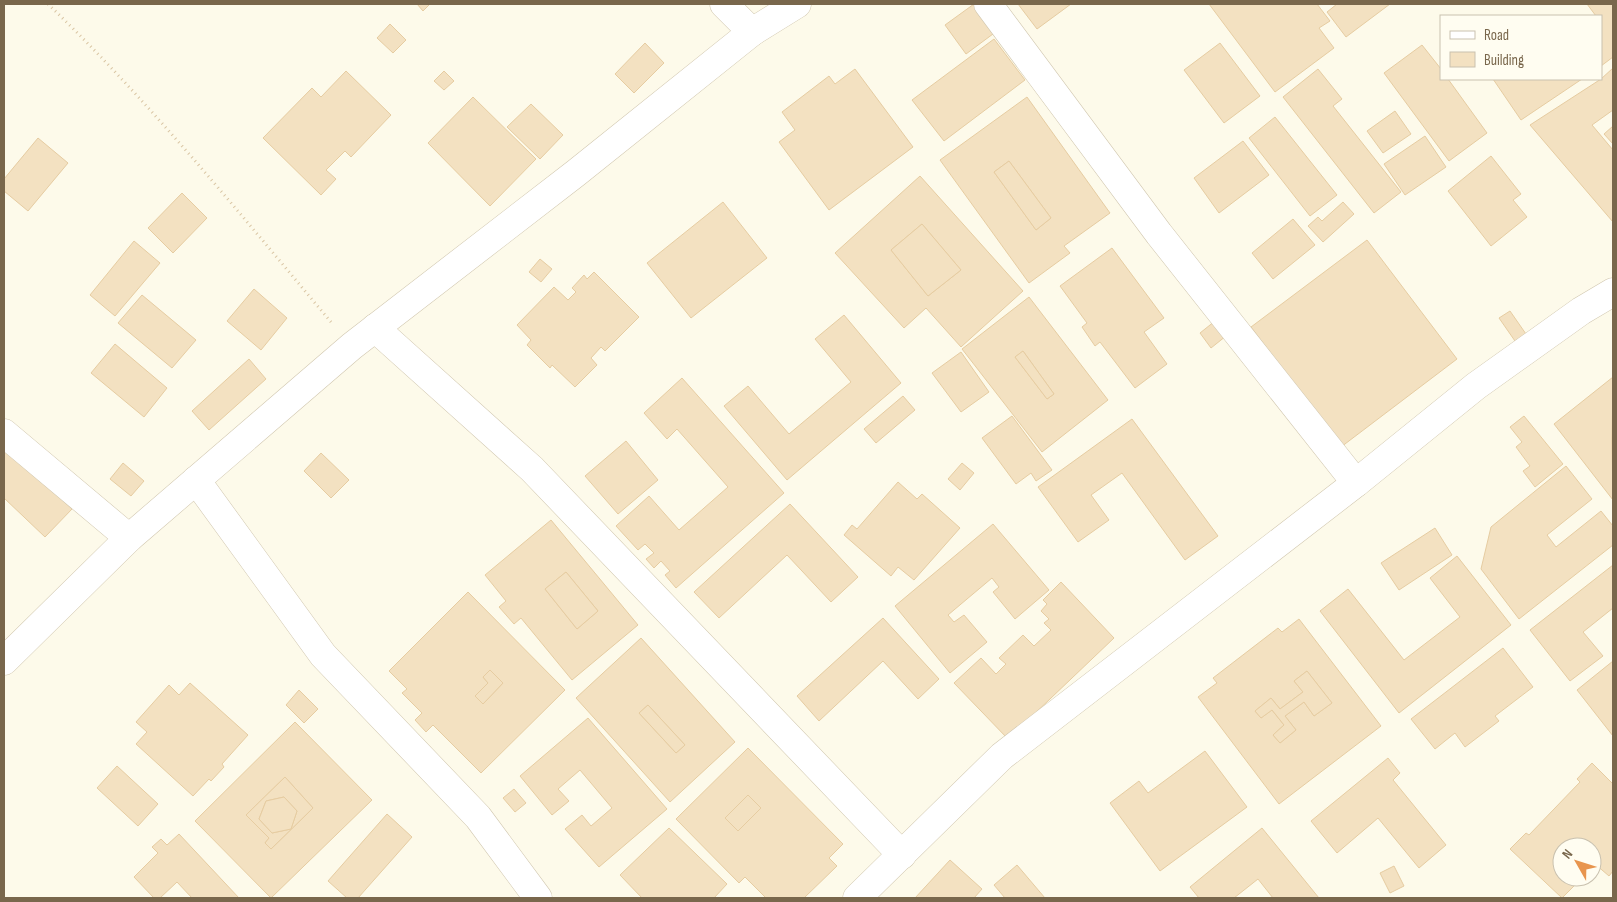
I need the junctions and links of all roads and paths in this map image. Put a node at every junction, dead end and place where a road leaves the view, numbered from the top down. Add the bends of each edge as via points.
1 (48, 4) edge
2 (724, 4) edge
3 (797, 4) edge
4 (988, 4) edge
5 (752, 32) junction
6 (1613, 292) edge
7 (375, 328) junction
8 (352, 346) junction
9 (4, 434) edge
10 (196, 480) junction
11 (1356, 482) junction
12 (129, 538) junction
13 (4, 662) edge
14 (902, 855) junction
15 (538, 898) edge
16 (857, 898) edge

1 - 8 path via 148,110
2 - 5 street
3 - 5 street
4 - 11 street via 1159,234
5 - 7 street
6 - 11 street via 1476,386
7 - 8 street
7 - 14 street via 532,469
8 - 10 street
9 - 12 street
10 - 12 street
10 - 15 street via 323,655 478,817
11 - 14 street via 1002,756
12 - 13 street
14 - 16 street

